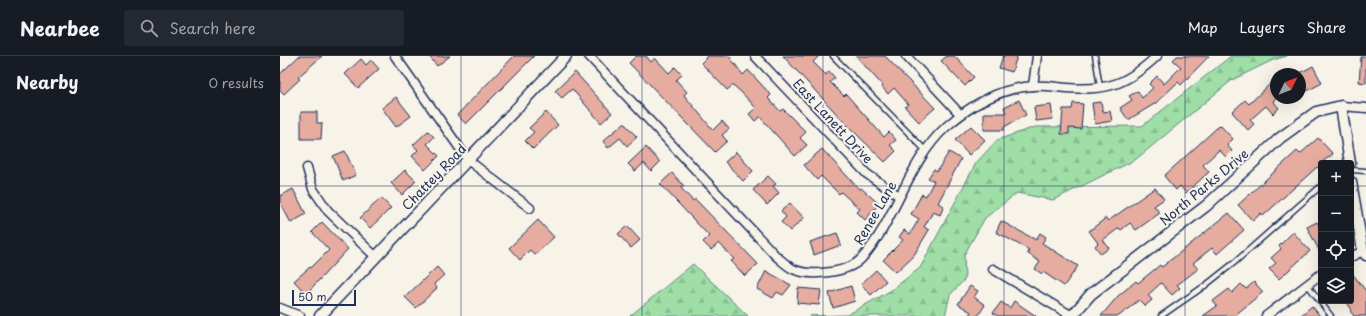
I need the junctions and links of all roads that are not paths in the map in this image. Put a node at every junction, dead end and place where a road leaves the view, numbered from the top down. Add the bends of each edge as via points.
1 (395, 56) edge
2 (589, 56) edge
3 (755, 56) edge
4 (833, 56) edge
5 (906, 56) edge
6 (1037, 56) edge
7 (1095, 56) edge
8 (1157, 56) edge
9 (563, 57) edge
10 (1033, 86) junction
11 (1100, 87) junction
12 (1341, 106) junction
13 (1366, 108) edge
14 (960, 114) junction
15 (926, 151) junction
16 (468, 160) junction
17 (1350, 160) edge
18 (307, 168) dead end
19 (1354, 170) edge
20 (1366, 171) edge
21 (1318, 189) edge
22 (899, 196) junction
23 (1354, 196) edge
24 (530, 208) dead end
25 (1365, 253) edge
26 (1354, 256) edge
27 (376, 257) junction
28 (993, 269) dead end
29 (1318, 276) edge
30 (1307, 284) junction
31 (280, 308) edge
32 (300, 316) edge
33 (320, 316) edge
34 (1072, 316) edge
35 (1162, 316) edge
36 (1266, 316) edge
37 (1331, 316) edge

1 - 16 street
2 - 22 street, Renee Lane via 776,256 793,269 809,273 829,272 843,269 861,259 880,232
3 - 22 street, East Lanett Drive via 867,174
4 - 15 lane
5 - 14 street
6 - 10 street
7 - 11 lane
8 - 11 street, Renee Lane via 1123,81
9 - 16 street, Chattey Road
10 - 11 street, Renee Lane via 1087,89
10 - 14 street, Renee Lane via 997,94
12 - 13 street, North Parks Drive
12 - 17 street
12 - 34 street, North Parks Drive via 1316,112 1280,138 1206,206 1090,294
14 - 15 street, Renee Lane
15 - 22 street, Renee Lane
16 - 24 street
16 - 27 street, Chattey Road
18 - 27 street via 313,188 328,211
19 - 20 lane
21 - 35 lane via 1236,262
23 - 25 street
25 - 26 street
27 - 33 street, Chattey Road
28 - 34 street
29 - 30 street
30 - 36 street
30 - 37 lane
31 - 32 street

